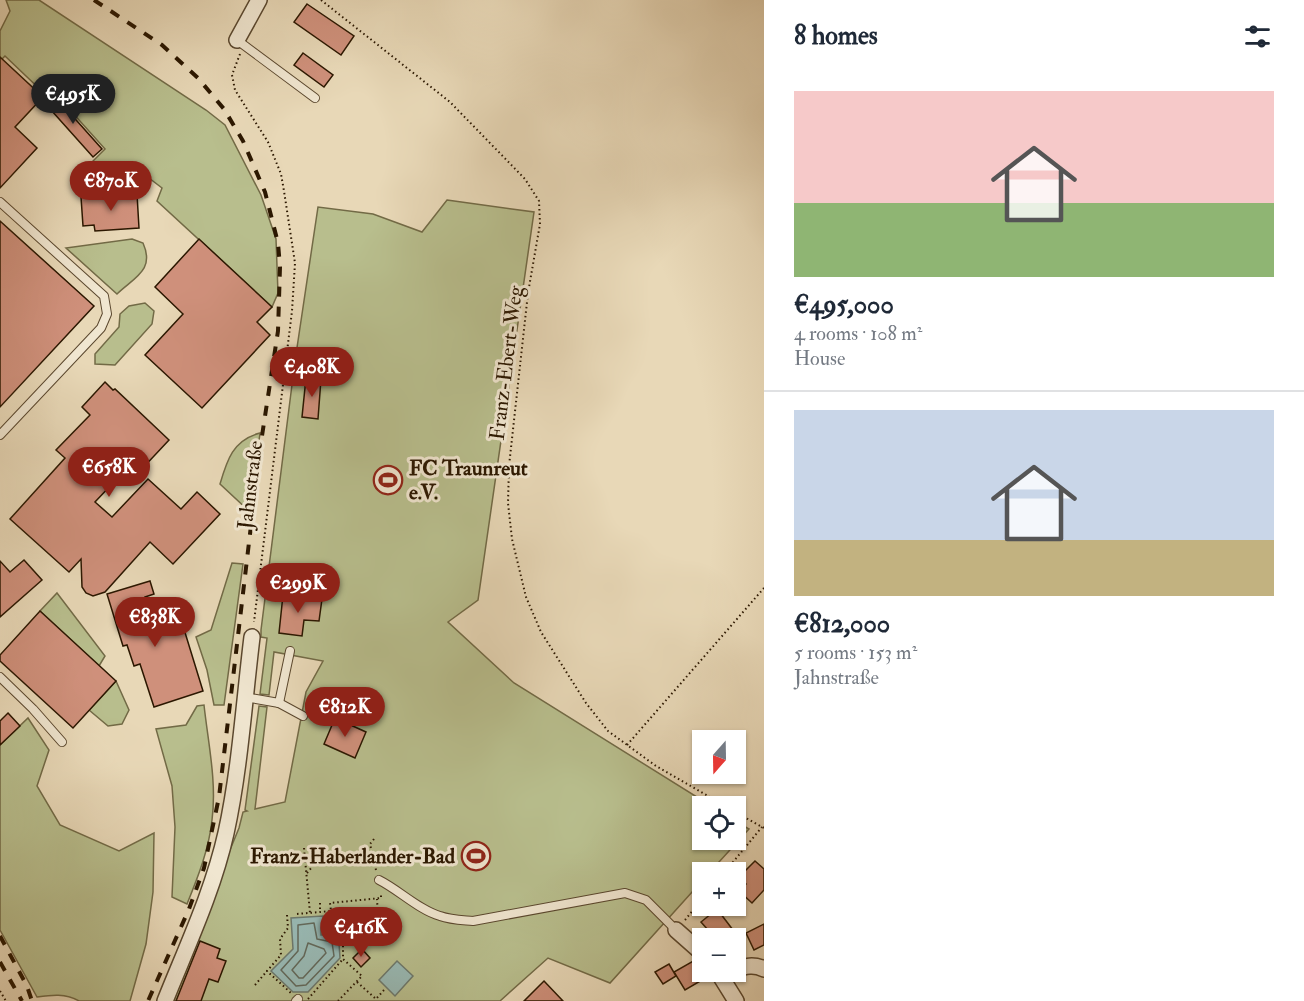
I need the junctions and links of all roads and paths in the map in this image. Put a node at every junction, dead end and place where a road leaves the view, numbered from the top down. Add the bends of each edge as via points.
1 (259, 0) edge
2 (321, 0) edge
3 (239, 45) junction
4 (315, 98) dead end
5 (0, 202) edge
6 (0, 435) edge
7 (764, 588) edge
8 (252, 637) joint
9 (290, 651) dead end
10 (0, 677) edge
11 (245, 698) junction
12 (279, 703) junction
13 (303, 716) dead end
14 (62, 742) dead end
15 (627, 745) junction
16 (707, 796) edge
17 (746, 818) edge
18 (763, 828) edge
19 (375, 839) dead end
20 (304, 848) dead end
21 (315, 851) dead end
22 (734, 862) edge
23 (307, 874) junction
24 (379, 880) junction
25 (377, 899) junction
26 (320, 903) dead end
27 (331, 911) junction
28 (692, 911) edge
29 (320, 912) junction
30 (310, 913) junction
31 (297, 914) dead end
32 (287, 915) dead end
33 (332, 921) junction
34 (323, 922) dead end
35 (676, 930) junction
36 (343, 939) junction
37 (692, 944) edge
38 (343, 959) junction
39 (746, 967) edge
40 (764, 969) edge
41 (267, 971) junction
42 (357, 981) junction
43 (730, 982) edge
44 (255, 985) dead end
45 (384, 990) dead end
46 (0, 991) edge
47 (300, 1000) edge
48 (377, 1000) edge
49 (6, 1001) edge
50 (165, 1001) edge
51 (338, 1001) edge
52 (736, 1001) edge

1 - 3 street
2 - 15 path, Franz-Ebert-Weg via 450,102 525,179 539,201 540,224 528,293 509,466 512,539 526,597 541,632 599,721
3 - 4 lane
3 - 8 path, Jahnstraße via 232,75 235,90 268,142 280,174 295,263
5 - 6 lane via 104,296 107,314 101,328
7 - 15 path
8 - 11 street
9 - 12 lane
10 - 14 lane
11 - 12 lane
11 - 50 street via 231,809 219,860
12 - 13 lane
15 - 16 path, Franz-Ebert-Weg
17 - 18 path
18 - 22 path
19 - 24 path via 370,844
20 - 23 path
21 - 23 path via 311,852 312,867
23 - 30 path
24 - 25 path via 381,898
24 - 35 lane via 429,912 464,920 626,893 646,900
25 - 27 path via 330,903
25 - 36 path via 379,936
26 - 29 path
27 - 29 path
27 - 33 path
28 - 35 path
29 - 30 path
30 - 31 path
32 - 41 path via 288,928 280,939 281,955
33 - 34 path
33 - 36 path via 343,926
35 - 37 street
36 - 38 path
38 - 42 path via 362,976
38 - 47 path
39 - 40 street
41 - 44 path
41 - 47 path
42 - 48 path
42 - 51 path
43 - 52 street
45 - 48 path
46 - 49 path

